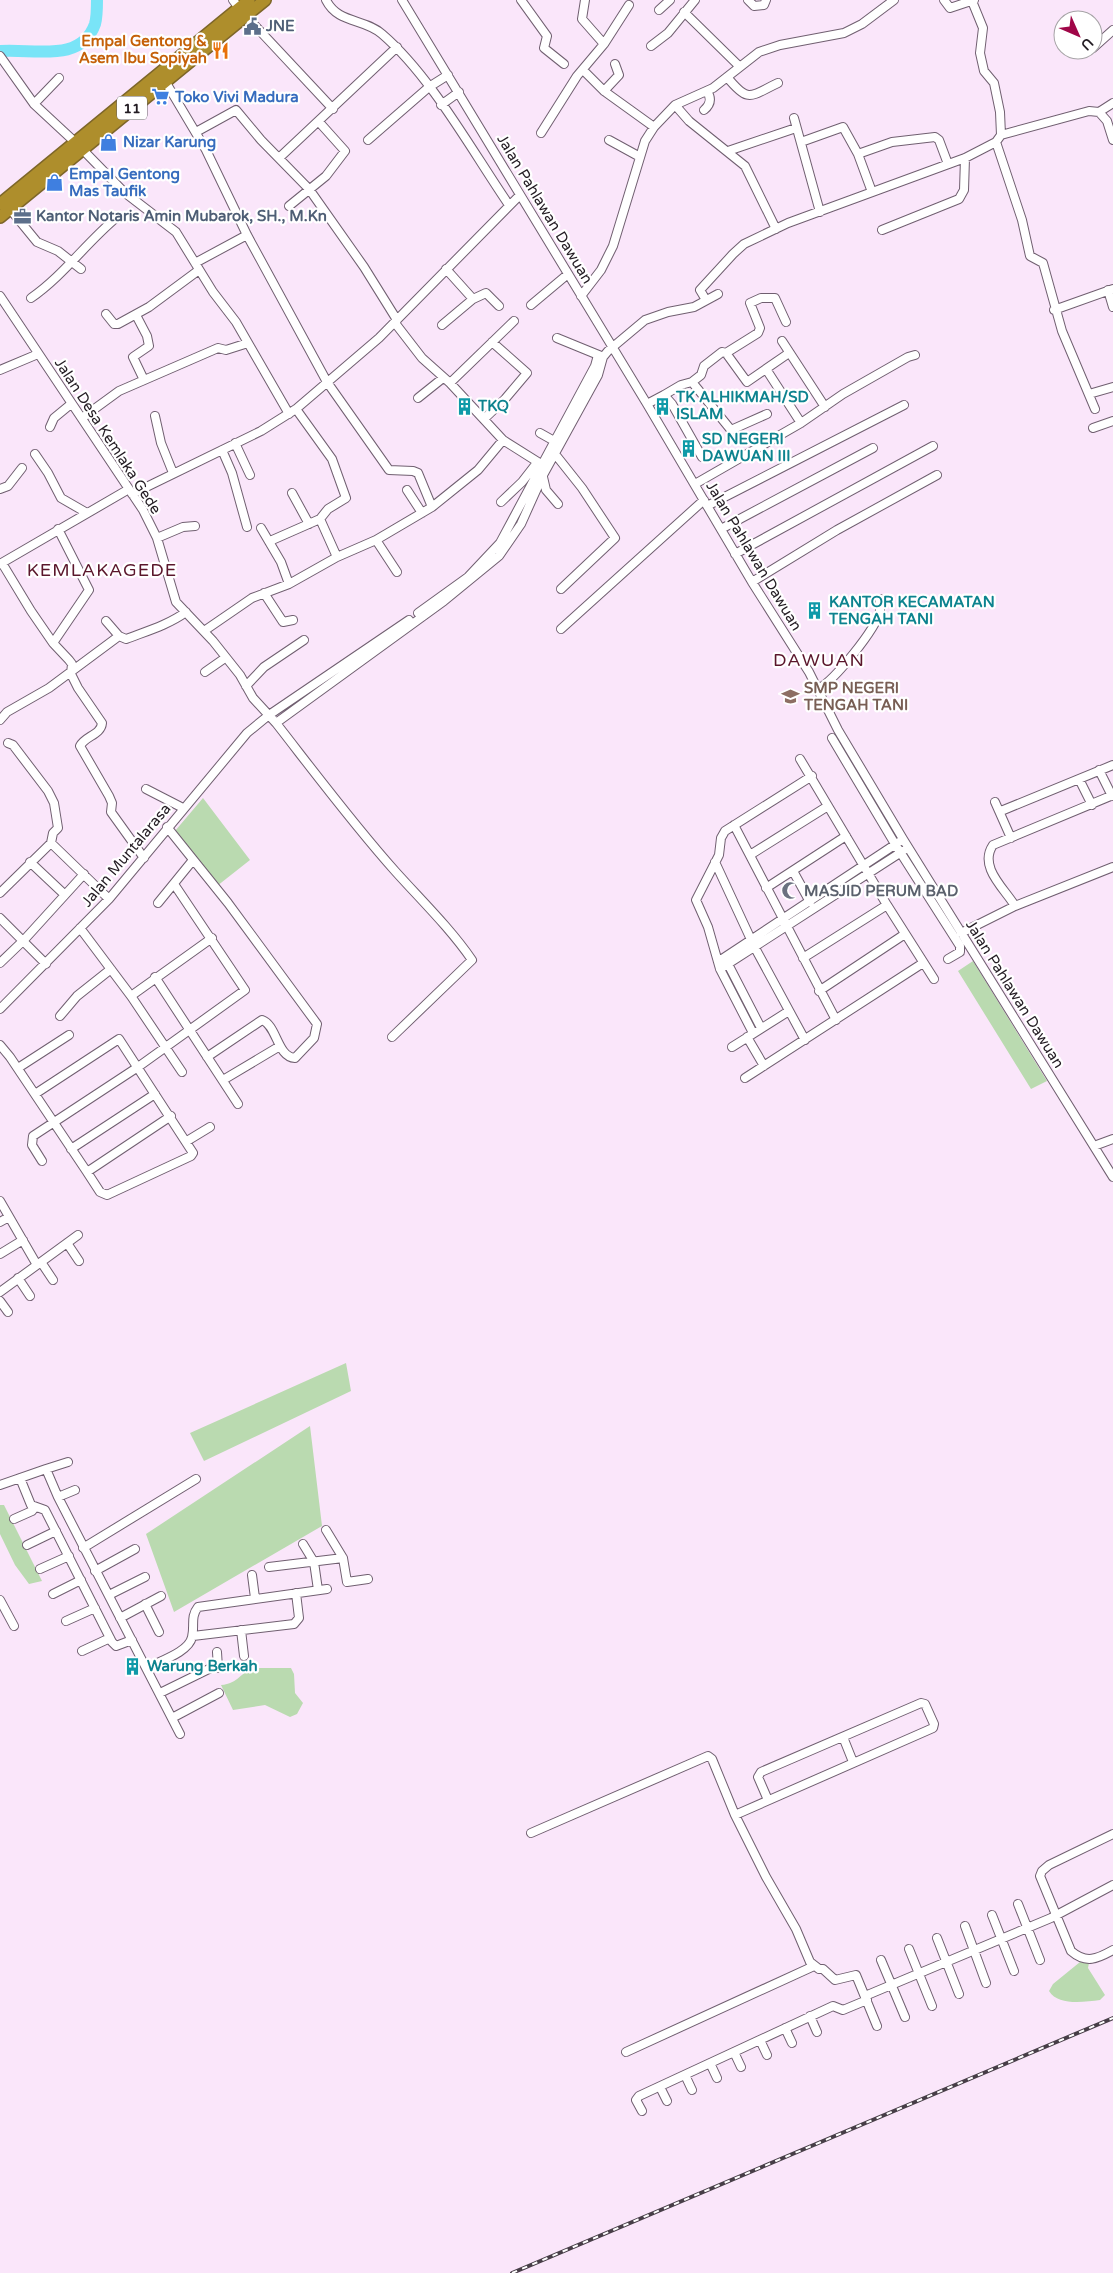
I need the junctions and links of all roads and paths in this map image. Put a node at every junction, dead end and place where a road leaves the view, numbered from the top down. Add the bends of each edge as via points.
1 (249, 0) edge
2 (265, 0) edge
3 (326, 0) edge
4 (402, 0) edge
5 (521, 0) edge
6 (586, 0) edge
7 (670, 0) edge
8 (748, 0) edge
9 (766, 0) edge
10 (894, 0) edge
11 (944, 0) edge
12 (973, 0) edge
13 (692, 1) edge
14 (629, 5) dead end
15 (239, 8) edge
16 (660, 10) dead end
17 (684, 12) junction
18 (1113, 30) edge
19 (1103, 39) edge
20 (604, 44) junction
21 (651, 46) dead end
22 (199, 47) junction
23 (397, 47) junction
24 (1, 57) edge
25 (564, 64) dead end
26 (615, 64) dead end
27 (739, 66) junction
28 (583, 70) junction
29 (448, 75) junction
30 (727, 77) junction
31 (59, 78) dead end
32 (165, 81) junction
33 (778, 83) dead end
34 (429, 88) junction
35 (604, 91) junction
36 (707, 91) junction
37 (459, 92) junction
38 (445, 102) junction
39 (1113, 103) edge
40 (34, 104) junction
41 (675, 105) junction
42 (333, 109) junction
43 (704, 110) dead end
44 (1099, 112) junction
45 (794, 118) dead end
46 (319, 122) junction
47 (647, 123) junction
48 (796, 128) junction
49 (196, 132) junction
50 (540, 133) dead end
51 (1001, 135) junction
52 (368, 140) dead end
53 (609, 140) dead end
54 (1113, 140) edge
55 (801, 142) junction
56 (996, 142) junction
57 (75, 151) junction
58 (728, 151) junction
59 (858, 154) junction
60 (640, 157) junction
61 (279, 158) junction
62 (965, 158) junction
63 (948, 164) junction
64 (308, 189) junction
65 (872, 192) junction
66 (520, 195) junction
67 (511, 203) junction
68 (5, 206) edge
69 (289, 206) dead end
70 (820, 212) junction
71 (0, 217) edge
72 (116, 218) dead end
73 (776, 229) junction
74 (882, 230) dead end
75 (247, 236) junction
76 (71, 262) junction
77 (197, 266) junction
78 (81, 269) dead end
79 (446, 269) junction
80 (568, 274) junction
81 (1110, 290) edge
82 (718, 294) dead end
83 (0, 296) edge
84 (582, 296) junction
85 (31, 298) dead end
86 (473, 299) junction
87 (706, 300) junction
88 (531, 305) dead end
89 (499, 306) dead end
90 (1113, 307) edge
91 (1054, 310) junction
92 (106, 314) dead end
93 (136, 315) junction
94 (514, 321) dead end
95 (396, 322) junction
96 (786, 322) dead end
97 (442, 325) dead end
98 (557, 338) dead end
99 (782, 341) dead end
100 (492, 342) junction
101 (248, 344) junction
102 (726, 353) junction
103 (789, 353) junction
104 (38, 354) junction
105 (604, 354) junction
106 (915, 355) dead end
107 (766, 369) junction
108 (0, 370) edge
109 (443, 378) junction
110 (144, 380) junction
111 (327, 382) junction
112 (692, 382) junction
113 (450, 383) junction
114 (1113, 387) edge
115 (1089, 394) junction
116 (664, 395) junction
117 (418, 398) dead end
118 (72, 404) junction
119 (647, 404) junction
120 (904, 405) dead end
121 (825, 407) junction
122 (296, 409) junction
123 (1095, 409) dead end
124 (289, 414) junction
125 (767, 414) dead end
126 (155, 416) dead end
127 (82, 418) junction
128 (484, 419) junction
129 (1113, 421) edge
130 (801, 423) junction
131 (50, 426) dead end
132 (1093, 428) dead end
133 (540, 433) dead end
134 (503, 440) junction
135 (236, 443) junction
136 (557, 443) junction
137 (933, 446) dead end
138 (873, 448) dead end
139 (222, 450) junction
140 (35, 454) dead end
141 (555, 454) junction
142 (702, 457) dead end
143 (539, 463) junction
144 (22, 468) dead end
145 (174, 473) junction
146 (250, 475) dead end
147 (543, 475) junction
148 (937, 475) dead end
149 (695, 484) junction
150 (0, 489) edge
151 (407, 490) dead end
152 (130, 492) junction
153 (292, 493) dead end
154 (501, 502) dead end
155 (703, 503) junction
156 (558, 504) dead end
157 (432, 507) junction
158 (87, 513) junction
159 (422, 513) junction
160 (320, 519) junction
161 (309, 524) junction
162 (195, 526) dead end
163 (247, 528) dead end
164 (261, 528) dead end
165 (58, 529) junction
166 (721, 530) junction
167 (157, 538) junction
168 (376, 540) junction
169 (270, 541) junction
170 (735, 554) junction
171 (337, 557) junction
172 (1, 564) edge
173 (397, 572) dead end
174 (752, 582) junction
175 (289, 584) junction
176 (561, 589) dead end
177 (264, 593) junction
178 (443, 598) junction
179 (880, 599) dead end
180 (186, 612) junction
181 (293, 620) dead end
182 (106, 621) dead end
183 (561, 629) dead end
184 (204, 631) junction
185 (119, 636) junction
186 (304, 640) dead end
187 (53, 643) junction
188 (226, 658) junction
189 (70, 670) junction
190 (206, 672) dead end
191 (246, 686) junction
192 (818, 689) junction
193 (272, 719) junction
194 (0, 720) edge
195 (832, 738) dead end
196 (8, 743) dead end
197 (800, 758) dead end
198 (1113, 764) edge
199 (1099, 770) junction
200 (812, 776) junction
201 (1079, 779) junction
202 (146, 789) dead end
203 (1112, 796) edge
204 (995, 802) dead end
205 (828, 806) junction
206 (1092, 806) junction
207 (183, 808) junction
208 (1001, 811) junction
209 (734, 825) junction
210 (170, 830) junction
211 (846, 836) junction
212 (1011, 838) junction
213 (904, 839) junction
214 (50, 844) junction
215 (895, 844) junction
216 (909, 847) junction
217 (901, 853) junction
218 (750, 855) junction
219 (144, 858) junction
220 (193, 860) junction
221 (30, 862) junction
222 (716, 862) junction
223 (1113, 867) edge
224 (866, 869) junction
225 (793, 871) junction
226 (84, 874) junction
227 (174, 884) junction
228 (766, 888) junction
229 (0, 893) edge
230 (64, 894) junction
231 (109, 899) junction
232 (810, 902) junction
233 (158, 903) dead end
234 (887, 905) junction
235 (1015, 906) junction
236 (0, 918) edge
237 (784, 923) junction
238 (83, 932) junction
239 (961, 933) junction
240 (905, 934) junction
241 (212, 938) junction
242 (24, 940) junction
243 (753, 943) junction
244 (802, 958) junction
245 (948, 959) dead end
246 (1, 960) edge
247 (923, 963) junction
248 (46, 964) junction
249 (728, 964) junction
250 (720, 965) junction
251 (111, 969) junction
252 (155, 977) junction
253 (934, 979) dead end
254 (819, 990) junction
255 (131, 996) junction
256 (0, 1009) edge
257 (789, 1011) junction
258 (60, 1016) dead end
259 (836, 1020) junction
260 (761, 1028) junction
261 (190, 1030) junction
262 (69, 1035) dead end
263 (750, 1035) junction
264 (392, 1037) dead end
265 (805, 1040) junction
266 (0, 1045) edge
267 (280, 1046) junction
268 (732, 1047) dead end
269 (164, 1048) junction
270 (207, 1057) junction
271 (764, 1066) junction
272 (138, 1067) junction
273 (18, 1068) junction
274 (182, 1072) dead end
275 (745, 1078) dead end
276 (223, 1080) junction
277 (34, 1094) junction
278 (155, 1094) junction
279 (238, 1104) dead end
280 (171, 1116) junction
281 (54, 1122) junction
282 (210, 1127) dead end
283 (1113, 1139) edge
284 (187, 1141) junction
285 (1094, 1146) junction
286 (71, 1149) junction
287 (42, 1161) dead end
288 (86, 1172) junction
289 (1113, 1177) edge
290 (0, 1201) edge
291 (9, 1217) junction
292 (0, 1222) edge
293 (78, 1235) dead end
294 (23, 1240) junction
295 (67, 1243) junction
296 (0, 1254) edge
297 (79, 1261) dead end
298 (39, 1263) junction
299 (18, 1278) junction
300 (53, 1280) dead end
301 (0, 1292) edge
302 (30, 1296) dead end
303 (0, 1301) edge
304 (8, 1312) dead end
305 (68, 1462) dead end
306 (46, 1469) junction
307 (20, 1478) junction
308 (196, 1479) dead end
309 (0, 1485) edge
310 (75, 1490) dead end
311 (58, 1497) junction
312 (36, 1507) junction
313 (14, 1519) dead end
314 (326, 1530) dead end
315 (56, 1531) junction
316 (303, 1544) dead end
317 (27, 1545) dead end
318 (83, 1548) junction
319 (135, 1550) dead end
320 (69, 1556) junction
321 (343, 1558) junction
322 (314, 1562) junction
323 (269, 1567) dead end
324 (40, 1569) dead end
325 (96, 1571) junction
326 (252, 1575) dead end
327 (144, 1577) dead end
328 (368, 1579) dead end
329 (81, 1580) junction
330 (296, 1593) junction
331 (53, 1594) dead end
332 (108, 1595) junction
333 (161, 1596) dead end
334 (255, 1598) junction
335 (0, 1600) edge
336 (145, 1604) junction
337 (95, 1608) junction
338 (120, 1618) junction
339 (66, 1621) dead end
340 (14, 1626) dead end
341 (241, 1630) junction
342 (159, 1632) dead end
343 (193, 1636) junction
344 (110, 1638) junction
345 (132, 1640) junction
346 (82, 1651) dead end
347 (217, 1652) dead end
348 (244, 1656) dead end
349 (147, 1668) junction
350 (218, 1693) dead end
351 (160, 1694) junction
352 (172, 1718) junction
353 (180, 1734) dead end
354 (843, 1737) junction
355 (853, 1762) junction
356 (768, 1800) junction
357 (735, 1815) junction
358 (531, 1833) dead end
359 (1113, 1834) edge
360 (1113, 1885) edge
361 (1018, 1904) dead end
362 (992, 1915) dead end
363 (1055, 1915) junction
364 (965, 1926) dead end
365 (1028, 1928) junction
366 (937, 1938) dead end
367 (1002, 1939) junction
368 (909, 1949) dead end
369 (974, 1950) junction
370 (1113, 1950) edge
371 (881, 1960) dead end
372 (1040, 1960) dead end
373 (946, 1962) junction
374 (814, 1966) junction
375 (1014, 1971) dead end
376 (919, 1974) junction
377 (986, 1982) dead end
378 (891, 1985) junction
379 (959, 1994) dead end
380 (866, 1998) junction
381 (932, 2006) dead end
382 (810, 2016) junction
383 (905, 2017) dead end
384 (877, 2026) dead end
385 (785, 2028) junction
386 (817, 2032) dead end
387 (760, 2040) junction
388 (792, 2044) dead end
389 (626, 2052) dead end
390 (734, 2052) junction
391 (767, 2055) dead end
392 (710, 2063) junction
393 (741, 2067) dead end
394 (685, 2075) junction
395 (717, 2078) dead end
396 (660, 2087) junction
397 (692, 2090) dead end
398 (667, 2102) dead end
399 (642, 2111) dead end

1 - 15 highway, 11
2 - 15 highway, 11
3 - 23 street via 342,18 375,29
4 - 29 street, Jalan Pahlawan Dawuan
5 - 25 street via 548,36 544,48
6 - 20 street via 581,17
7 - 16 street
8 - 9 street via 754,6 764,5
10 - 27 street via 844,33 780,44 759,52
11 - 12 street via 950,8
12 - 51 street via 983,28 980,54 984,71 996,89
13 - 17 street
14 - 20 street
15 - 22 highway, 11
15 - 42 street
17 - 21 street via 668,33
17 - 27 street
18 - 19 street
20 - 28 street
22 - 32 highway, 11
22 - 57 highway, 11
23 - 34 street
23 - 42 street
24 - 40 street
26 - 35 street via 619,75
27 - 30 street
28 - 35 street
28 - 50 street
29 - 34 street
29 - 37 street, Jalan Pahlawan Dawuan
30 - 33 street via 745,96
30 - 36 street
31 - 40 street
32 - 49 street
32 - 57 highway, 11
34 - 38 street
34 - 52 street
35 - 47 street
36 - 41 street
36 - 43 street via 710,104
37 - 38 street
37 - 66 street, Jalan Pahlawan Dawuan
38 - 67 street
39 - 44 street
40 - 57 street
41 - 47 street
41 - 58 street
42 - 46 street
44 - 51 street via 1089,111
44 - 54 street via 1108,120
45 - 48 street
46 - 61 street
46 - 64 street via 345,151 331,172
47 - 60 street
48 - 55 street
48 - 58 street
49 - 61 street via 235,109
49 - 75 street
51 - 56 street
53 - 60 street
55 - 59 street via 843,127
55 - 70 street
56 - 62 street
56 - 91 street via 1022,220 1030,256 1043,262
57 - 68 highway, 11
57 - 77 street via 176,232
58 - 73 street via 745,166
59 - 63 street via 892,142 935,137
59 - 65 street
60 - 84 street via 613,246
61 - 64 street
62 - 63 street
62 - 74 street via 964,190 959,200
63 - 65 street
64 - 69 street
64 - 95 street via 364,267
65 - 70 street
66 - 67 street
66 - 80 street, Jalan Pahlawan Dawuan
67 - 79 street
68 - 71 highway, 11
68 - 76 street via 37,242 58,251
70 - 73 street
72 - 76 street
73 - 87 street via 744,244 733,254 700,290
75 - 77 street
75 - 111 street
76 - 78 street
76 - 85 street
77 - 93 street
77 - 101 street
79 - 86 street
79 - 95 street
80 - 84 street, Jalan Pahlawan Dawuan
80 - 88 street
81 - 90 street
81 - 91 street
82 - 87 street
83 - 104 street, Jalan Desa Kemlaka Gede
84 - 105 street, Jalan Pahlawan Dawuan
86 - 89 street via 486,293
86 - 97 street
87 - 105 street via 694,307 645,320
91 - 115 street via 1070,355
92 - 93 street via 116,325
93 - 110 street via 148,339 148,346 133,357
94 - 100 street
95 - 109 street via 422,358
95 - 111 street
96 - 102 street via 775,298 761,298 750,303 759,330
98 - 105 street
99 - 103 street
100 - 113 street
100 - 128 street via 526,374
101 - 110 street via 226,350 218,348
101 - 124 street
102 - 107 street via 748,382
102 - 112 street via 722,352 704,366 701,375
103 - 107 street
103 - 121 street
104 - 108 street
104 - 118 street, Jalan Desa Kemlaka Gede
105 - 119 street, Jalan Pahlawan Dawuan
105 - 136 street
106 - 121 street
107 - 130 street
109 - 113 street
109 - 117 street
110 - 127 street via 120,391
111 - 122 street
111 - 157 street via 389,470 418,474
112 - 116 street
112 - 125 street via 731,430
113 - 128 street
114 - 115 street
115 - 123 street
116 - 119 street
116 - 142 street
118 - 127 street, Jalan Desa Kemlaka Gede
118 - 131 street via 54,418
119 - 149 street, Jalan Pahlawan Dawuan
120 - 155 street
121 - 130 street
122 - 124 street
122 - 160 street via 332,459 346,498 328,509
124 - 135 street
126 - 145 street
127 - 152 street, Jalan Desa Kemlaka Gede
128 - 134 street
129 - 132 street
130 - 149 street
133 - 136 street
134 - 143 street
134 - 157 street via 478,470
135 - 139 street
135 - 146 street
136 - 141 street
136 - 143 street
137 - 170 street
138 - 166 street
139 - 145 street
139 - 163 street via 232,472
140 - 158 street via 61,498
141 - 147 street
141 - 176 street via 615,538
143 - 154 street
143 - 178 street via 493,553
144 - 150 street via 8,486
145 - 152 street
147 - 156 street via 546,490
147 - 178 street via 509,544 483,571
148 - 174 street
149 - 155 street, Jalan Pahlawan Dawuan
151 - 159 street
152 - 158 street
152 - 167 street, Jalan Desa Kemlaka Gede
153 - 161 street
155 - 166 street, Jalan Pahlawan Dawuan
155 - 183 street
157 - 159 street
158 - 165 street
159 - 168 street
160 - 161 street
160 - 171 street
161 - 169 street
162 - 167 street via 176,529
164 - 169 street
165 - 172 street
165 - 187 street via 89,590
166 - 170 street, Jalan Pahlawan Dawuan
167 - 180 street, Jalan Desa Kemlaka Gede via 172,592
168 - 171 street
168 - 173 street
169 - 175 street
170 - 174 street, Jalan Pahlawan Dawuan
171 - 175 street
172 - 187 street
174 - 192 street, Jalan Pahlawan Dawuan
175 - 177 street
177 - 181 street via 283,622
177 - 184 street via 238,606
178 - 193 street, Jalan Muntalarasa
179 - 192 street via 880,611 872,628 827,684
180 - 184 street, Jalan Desa Kemlaka Gede
180 - 185 street via 171,623 126,639
182 - 185 street
184 - 188 street, Jalan Desa Kemlaka Gede
185 - 189 street
186 - 191 street via 264,667
187 - 189 street via 72,664
188 - 190 street
188 - 191 street, Jalan Desa Kemlaka Gede
189 - 194 street
189 - 219 street via 102,725 80,746 109,796 111,812
191 - 193 street, Jalan Desa Kemlaka Gede
192 - 213 street, Jalan Pahlawan Dawuan via 838,730
193 - 207 street, Jalan Muntalarasa via 247,733
193 - 264 street, Jalan Desa Kemlaka Gede via 472,960
195 - 215 street
196 - 214 street via 41,781 54,803 58,828
197 - 200 street
198 - 199 street
199 - 201 street
199 - 203 street
200 - 205 street
200 - 209 street
201 - 206 street
201 - 208 street
202 - 207 street
203 - 206 street
204 - 208 street
205 - 211 street
205 - 218 street
206 - 212 street
207 - 210 street, Jalan Muntalarasa
208 - 212 street
209 - 218 street
209 - 222 street via 722,834
210 - 219 street, Jalan Muntalarasa
210 - 220 street
211 - 224 street
211 - 225 street
212 - 235 street via 993,845 989,862 991,873
213 - 215 street
213 - 216 street, Jalan Pahlawan Dawuan
214 - 221 street
214 - 226 street
215 - 217 street
215 - 224 street
216 - 217 street
216 - 239 street, Jalan Pahlawan Dawuan
217 - 224 street
217 - 245 street via 960,946 960,952
218 - 228 street
219 - 231 street, Jalan Muntalarasa
220 - 227 street
220 - 267 street via 314,1018 317,1030 314,1038 297,1057 292,1058
221 - 229 street
221 - 230 street
222 - 243 street
222 - 250 street via 696,900
223 - 235 street
224 - 232 street
224 - 234 street
224 - 237 street
225 - 228 street
225 - 232 street
226 - 230 street
226 - 231 street
227 - 233 street
227 - 241 street
228 - 237 street
230 - 242 street
231 - 238 street, Jalan Muntalarasa
232 - 237 street
234 - 240 street
234 - 244 street
235 - 239 street
236 - 242 street
237 - 243 street
237 - 244 street
238 - 248 street, Jalan Muntalarasa
238 - 251 street
239 - 285 street, Jalan Pahlawan Dawuan
240 - 247 street
240 - 254 street
241 - 252 street
241 - 261 street via 245,990
242 - 246 street
242 - 248 street
243 - 249 street
243 - 250 street
243 - 257 street
244 - 254 street
247 - 253 street
247 - 259 street
248 - 256 street, Jalan Muntalarasa
249 - 250 street
249 - 260 street
250 - 263 street
251 - 255 street
251 - 258 street via 77,996
252 - 255 street
252 - 261 street
254 - 259 street
255 - 269 street
257 - 260 street
257 - 265 street
259 - 265 street
260 - 263 street
261 - 269 street
261 - 270 street
262 - 273 street
263 - 268 street
263 - 271 street
265 - 271 street
266 - 273 street
267 - 270 street via 268,1024 262,1020
267 - 276 street
269 - 272 street
269 - 274 street
270 - 276 street
271 - 275 street
272 - 277 street via 119,1039
272 - 278 street
272 - 281 street
273 - 277 street
276 - 279 street
277 - 281 street
278 - 280 street
278 - 286 street
280 - 284 street
280 - 288 street
281 - 286 street
281 - 287 street via 32,1139
282 - 284 street
283 - 285 street
284 - 288 street via 192,1156 107,1195 100,1192
285 - 289 street, Jalan Pahlawan Dawuan
286 - 288 street
290 - 291 street
291 - 292 street
291 - 294 street
293 - 295 street
294 - 296 street
294 - 298 street
295 - 297 street
295 - 298 street
298 - 299 street
298 - 300 street
299 - 301 street
299 - 302 street
303 - 304 street
305 - 306 street
306 - 307 street
306 - 311 street
307 - 309 street
307 - 312 street via 32,1505
308 - 318 street
310 - 311 street
311 - 318 street
312 - 313 street
312 - 315 street via 45,1510
314 - 321 street
315 - 317 street
315 - 320 street
316 - 322 street
318 - 325 street
319 - 325 street
320 - 324 street
320 - 329 street
321 - 322 street
321 - 328 street via 347,1582
322 - 323 street
322 - 330 street via 322,1590
325 - 332 street
326 - 334 street
327 - 332 street
329 - 331 street
329 - 337 street
330 - 334 street
330 - 341 street via 299,1618 294,1624
332 - 338 street
333 - 336 street
334 - 343 street via 198,1607 192,1618
335 - 340 street
336 - 338 street
336 - 342 street
337 - 339 street
337 - 344 street
338 - 345 street
341 - 343 street
341 - 348 street
343 - 349 street via 187,1647
344 - 345 street via 116,1646
344 - 346 street
345 - 349 street
347 - 351 street via 218,1667
349 - 351 street
350 - 352 street
351 - 352 street
352 - 353 street
354 - 355 street
354 - 355 street via 923,1702 934,1724 934,1728
354 - 356 street via 758,1774
355 - 356 street
356 - 357 street
357 - 358 street via 708,1756
357 - 374 street
359 - 363 street via 1042,1871 1040,1876
360 - 363 street
361 - 365 street
362 - 367 street
363 - 365 street
363 - 370 street via 1071,1950 1080,1958 1098,1958
364 - 369 street
365 - 367 street
365 - 372 street
366 - 373 street
367 - 369 street
367 - 375 street
368 - 376 street
369 - 373 street
369 - 377 street
371 - 378 street
373 - 376 street
373 - 379 street
374 - 380 street via 835,1980 855,1974
374 - 389 street
376 - 378 street
376 - 381 street
378 - 380 street
378 - 383 street
380 - 382 street via 843,2010 833,2006
380 - 384 street
382 - 385 street
382 - 386 street
385 - 387 street
385 - 388 street
387 - 390 street
387 - 391 street
390 - 392 street
390 - 393 street
392 - 394 street
392 - 395 street
394 - 396 street
394 - 397 street
396 - 398 street
396 - 399 street via 637,2098

